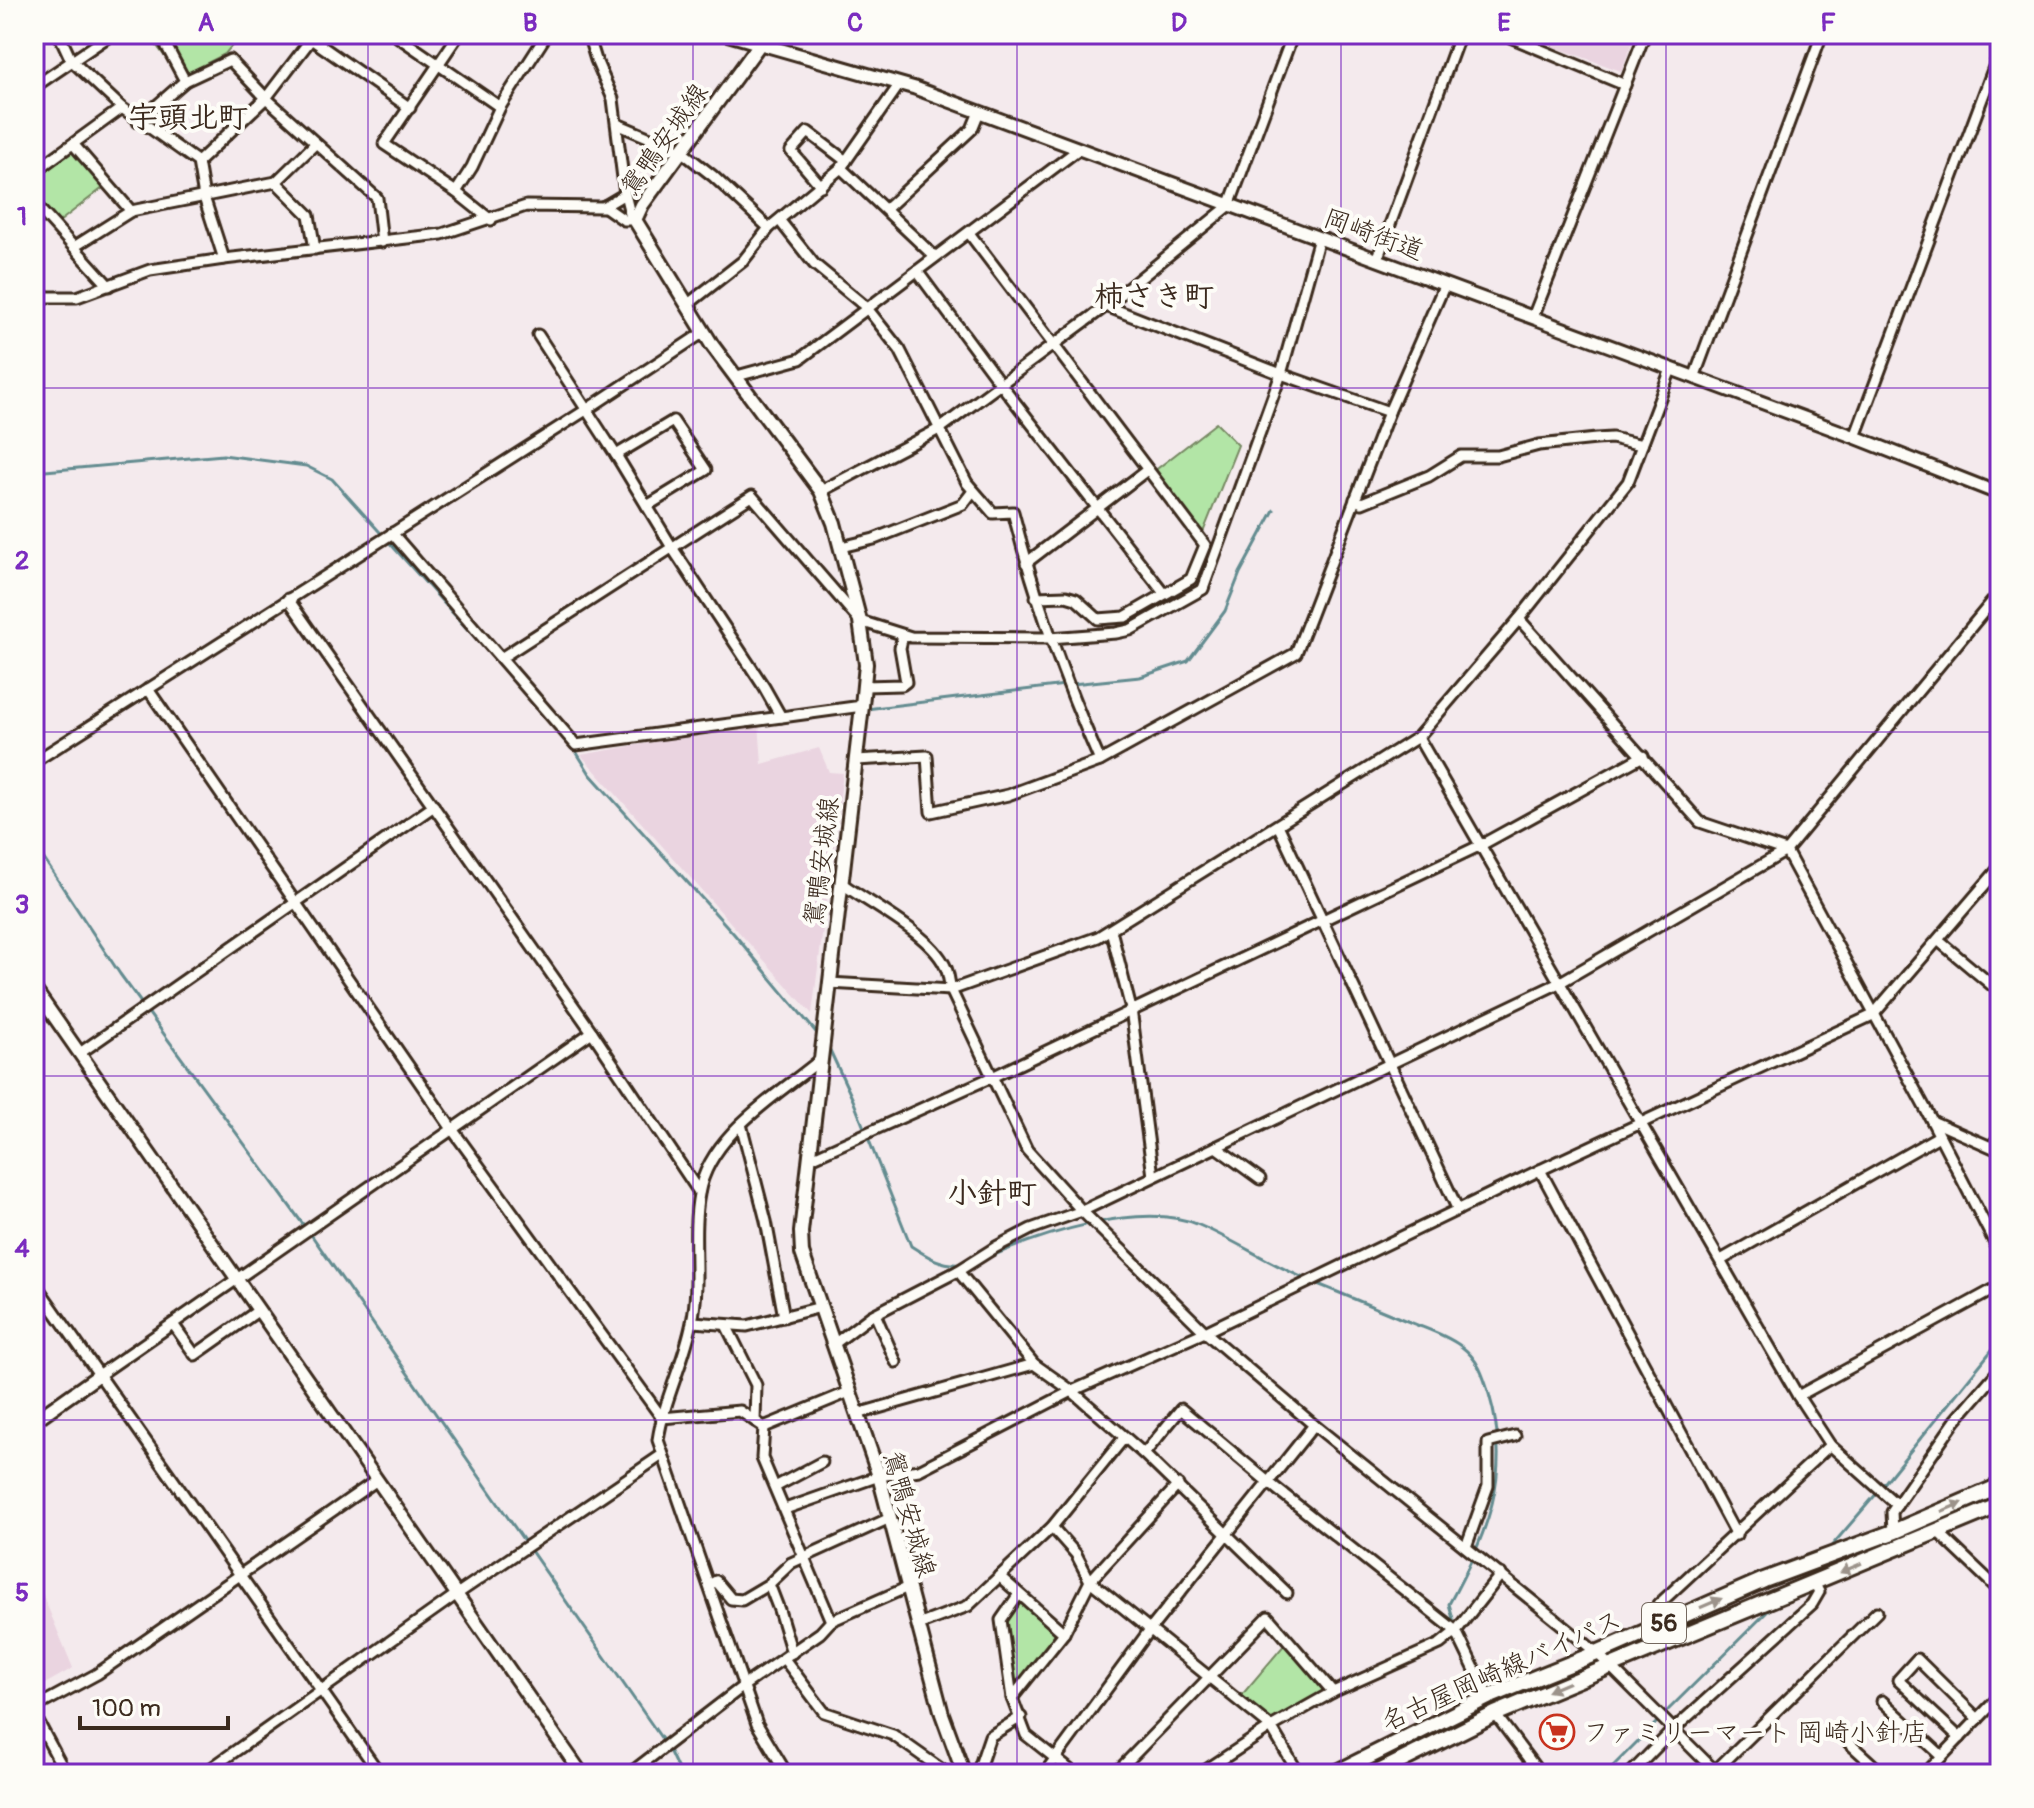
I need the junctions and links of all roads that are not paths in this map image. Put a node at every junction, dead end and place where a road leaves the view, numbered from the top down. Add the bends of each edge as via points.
1 (59, 34) edge
2 (112, 34) edge
3 (160, 34) edge
4 (394, 34) edge
5 (459, 34) edge
6 (547, 34) edge
7 (588, 34) edge
8 (726, 34) edge
9 (1293, 34) edge
10 (1460, 34) edge
11 (1503, 34) edge
12 (1645, 34) edge
13 (1822, 34) edge
14 (310, 36) edge
15 (764, 40) edge
16 (2000, 51) edge
17 (71, 60) junction
18 (439, 64) junction
19 (185, 81) junction
20 (899, 85) junction
21 (1625, 85) junction
22 (34, 87) edge
23 (266, 98) junction
24 (500, 107) junction
25 (122, 108) junction
26 (410, 108) junction
27 (979, 112) junction
28 (138, 122) junction
29 (617, 124) junction
30 (315, 144) junction
31 (74, 145) junction
32 (1079, 149) junction
33 (681, 151) junction
34 (198, 162) junction
35 (844, 165) junction
36 (34, 172) edge
37 (276, 182) junction
38 (821, 186) junction
39 (456, 192) junction
40 (625, 194) junction
41 (204, 197) junction
42 (34, 203) edge
43 (604, 206) junction
44 (1229, 206) junction
45 (886, 209) junction
46 (131, 211) junction
47 (491, 220) junction
48 (635, 220) junction
49 (780, 221) junction
50 (769, 228) junction
51 (969, 233) junction
52 (1319, 238) junction
53 (382, 242) junction
54 (74, 247) junction
55 (315, 249) junction
56 (935, 257) junction
57 (224, 259) junction
58 (1377, 260) junction
59 (917, 271) junction
60 (1445, 284) junction
61 (109, 286) junction
62 (34, 288) edge
63 (687, 305) junction
64 (1106, 306) junction
65 (866, 307) junction
66 (1533, 317) junction
67 (704, 332) junction
68 (538, 335) dead end
69 (1053, 344) junction
70 (1671, 369) junction
71 (1281, 374) junction
72 (737, 376) junction
73 (1694, 378) junction
74 (1000, 383) junction
75 (586, 410) junction
76 (1389, 412) junction
77 (941, 428) junction
78 (1855, 437) junction
79 (1642, 445) junction
80 (616, 455) junction
81 (1147, 470) junction
82 (821, 491) junction
83 (973, 491) junction
84 (2000, 494) edge
85 (1355, 499) junction
86 (647, 506) junction
87 (1097, 508) junction
88 (388, 535) junction
89 (841, 547) junction
90 (673, 549) junction
91 (1026, 563) junction
92 (2000, 592) edge
93 (1164, 593) junction
94 (1036, 597) junction
95 (288, 599) junction
96 (1519, 619) junction
97 (860, 621) junction
98 (903, 635) junction
99 (1050, 638) junction
100 (501, 658) junction
101 (864, 686) junction
102 (148, 689) junction
103 (862, 706) junction
104 (781, 717) junction
105 (1418, 737) junction
106 (1643, 756) junction
107 (856, 760) junction
108 (1100, 761) junction
109 (34, 762) edge
110 (434, 806) junction
111 (1278, 825) junction
112 (1481, 845) junction
113 (1786, 851) junction
114 (2000, 867) edge
115 (841, 883) junction
116 (297, 902) junction
117 (1321, 920) junction
118 (1111, 930) junction
119 (1939, 941) junction
120 (829, 983) junction
121 (1559, 983) junction
122 (34, 988) edge
123 (951, 990) junction
124 (2000, 992) edge
125 (1131, 1009) junction
126 (1873, 1015) junction
127 (592, 1032) junction
128 (80, 1053) junction
129 (820, 1060) junction
130 (1390, 1063) junction
131 (992, 1077) junction
132 (1932, 1121) junction
133 (1641, 1122) junction
134 (741, 1124) junction
135 (452, 1129) junction
136 (1939, 1136) junction
137 (2000, 1136) edge
138 (1216, 1147) junction
139 (1996, 1148) edge
140 (809, 1159) junction
141 (1540, 1170) junction
142 (1153, 1176) junction
143 (1260, 1179) dead end
144 (699, 1192) junction
145 (1458, 1210) junction
146 (1082, 1211) junction
147 (2000, 1253) edge
148 (1721, 1260) junction
149 (958, 1271) junction
150 (237, 1279) junction
151 (34, 1282) edge
152 (2000, 1286) edge
153 (821, 1307) junction
154 (259, 1310) junction
155 (875, 1314) junction
156 (784, 1317) junction
157 (693, 1322) junction
158 (173, 1324) junction
159 (726, 1325) junction
160 (1205, 1332) junction
161 (834, 1344) junction
162 (896, 1362) dead end
163 (1034, 1364) junction
164 (2000, 1369) edge
165 (99, 1375) junction
166 (1072, 1391) junction
167 (849, 1392) junction
168 (1798, 1396) junction
169 (857, 1414) junction
170 (662, 1418) junction
171 (34, 1421) edge
172 (760, 1424) junction
173 (1314, 1425) junction
174 (1515, 1436) dead end
175 (1124, 1438) junction
176 (1830, 1445) junction
177 (1144, 1454) junction
178 (662, 1455) junction
179 (822, 1462) dead end
180 (879, 1476) junction
181 (377, 1480) junction
182 (1268, 1482) junction
183 (1178, 1485) junction
184 (2000, 1486) edge
185 (775, 1487) junction
186 (1897, 1505) junction
187 (2000, 1505) edge
188 (785, 1509) junction
189 (890, 1518) junction
190 (1052, 1527) junction
191 (1937, 1531) junction
192 (1893, 1532) junction
193 (1227, 1533) junction
194 (1736, 1535) junction
195 (1910, 1541) junction
196 (1466, 1547) junction
197 (1885, 1553) junction
198 (804, 1559) junction
199 (241, 1574) junction
200 (1501, 1574) junction
201 (999, 1576) junction
202 (1090, 1581) junction
203 (769, 1584) junction
204 (1815, 1584) junction
205 (709, 1585) junction
206 (908, 1587) junction
207 (2000, 1591) edge
208 (1287, 1593) dead end
209 (457, 1594) junction
210 (1019, 1594) junction
211 (1877, 1612) dead end
212 (831, 1621) junction
213 (918, 1625) junction
214 (1660, 1625) junction
215 (1149, 1631) junction
216 (1456, 1631) junction
217 (1064, 1633) junction
218 (1597, 1653) junction
219 (788, 1656) junction
220 (1609, 1666) junction
221 (1212, 1677) junction
222 (746, 1684) junction
223 (320, 1690) junction
224 (1333, 1692) junction
225 (2000, 1696) edge
226 (1488, 1697) junction
227 (1012, 1698) junction
228 (1882, 1701) dead end
229 (34, 1711) edge
230 (1495, 1714) junction
231 (1021, 1717) junction
232 (1978, 1719) junction
233 (1271, 1727) junction
234 (1674, 1729) junction
235 (1960, 1738) junction
236 (1848, 1742) dead end
237 (1942, 1756) junction
238 (1057, 1759) junction
239 (1717, 1773) edge
240 (66, 1774) edge
241 (203, 1774) edge
242 (380, 1774) edge
243 (582, 1774) edge
244 (629, 1774) edge
245 (787, 1774) edge
246 (948, 1774) edge
247 (964, 1774) edge
248 (977, 1774) edge
249 (1044, 1774) edge
250 (1075, 1774) edge
251 (1115, 1774) edge
252 (1200, 1774) edge
253 (1299, 1774) edge
254 (1334, 1774) edge
255 (1375, 1774) edge
256 (1540, 1774) edge
257 (1630, 1774) edge
258 (1883, 1774) edge
259 (1925, 1774) edge

1 - 17 street
2 - 17 street
3 - 19 street
4 - 18 street
5 - 18 street
6 - 24 street
7 - 29 street
8 - 15 street, 岡崎街道
9 - 44 street
10 - 58 street
11 - 21 street
12 - 21 street
13 - 73 street
14 - 23 street
14 - 26 street
15 - 20 street, 岡崎街道
15 - 33 main road, 鴛鴨安城線
16 - 78 street
17 - 22 street
17 - 25 street
18 - 24 street
18 - 26 street
19 - 23 street via 230,60
19 - 28 street
20 - 27 street, 岡崎街道
20 - 35 street
21 - 66 street
23 - 30 street
23 - 34 street
24 - 39 street
25 - 28 street
25 - 31 street
26 - 39 street via 385,147
27 - 32 street, 岡崎街道
27 - 45 street via 972,129
28 - 34 street
29 - 33 street
29 - 40 street
30 - 37 street
30 - 53 street via 377,198
31 - 36 street
31 - 46 street
32 - 44 street, 岡崎街道
32 - 51 street
33 - 48 main road, 鴛鴨安城線
33 - 50 street
34 - 41 street
35 - 38 street
35 - 38 street via 808,132 791,151
35 - 45 street
37 - 41 street
37 - 55 street via 309,215
38 - 49 street
39 - 47 street
40 - 43 street
40 - 48 street
41 - 46 street
41 - 57 street
42 - 54 street
43 - 47 street via 526,206
43 - 48 street via 624,220
44 - 52 street, 岡崎街道
44 - 64 street
45 - 56 street
46 - 54 street
47 - 53 street via 442,234
48 - 63 main road, 鴛鴨安城線
49 - 50 street
49 - 65 street via 814,264
50 - 63 street via 743,261
51 - 56 street
51 - 69 street
52 - 58 street, 岡崎街道
52 - 71 street
53 - 55 street
54 - 61 street
55 - 57 street
56 - 59 street
57 - 61 street via 150,270
58 - 60 street, 岡崎街道
59 - 65 street
59 - 74 street
60 - 66 street, 岡崎街道
60 - 76 street
61 - 62 street via 77,297 47,297
63 - 67 main road, 鴛鴨安城線
64 - 69 street
64 - 71 street
65 - 72 street via 800,359
65 - 77 street via 900,350
66 - 70 street, 岡崎街道
67 - 72 main road, 鴛鴨安城線
67 - 75 street
68 - 75 street
69 - 74 street
69 - 81 street
70 - 73 street, 岡崎街道
70 - 79 street
71 - 76 street
71 - 99 street via 1203,589 1130,630
72 - 82 main road, 鴛鴨安城線
73 - 78 street, 岡崎街道
74 - 77 street
74 - 87 street
75 - 80 street
75 - 88 street
76 - 85 street
77 - 82 street
77 - 83 street
78 - 84 street, 岡崎街道
79 - 85 street via 1612,438 1539,445 1498,456 1461,456 1429,476 1362,503
79 - 96 street via 1628,482
80 - 86 street
80 - 86 street via 673,421 706,470
81 - 87 street
81 - 93 street via 1205,545 1191,579
82 - 89 main road, 鴛鴨安城線
83 - 89 street via 963,504
83 - 91 street via 993,513 1013,512
85 - 108 street via 1296,653
86 - 90 street
87 - 91 street
87 - 93 street
88 - 95 street
88 - 100 street
89 - 97 main road, 鴛鴨安城線
90 - 97 street via 752,496
90 - 100 street
90 - 104 street
91 - 94 street
92 - 113 street
93 - 94 street via 1125,617 1098,619 1076,599
94 - 99 street
95 - 102 street
95 - 110 street
96 - 105 street
96 - 106 street
97 - 98 street
97 - 101 main road, 鴛鴨安城線
98 - 99 street
98 - 101 street via 906,682
99 - 108 street
100 - 104 street via 576,745
101 - 103 main road, 鴛鴨安城線
102 - 109 street
102 - 116 street
103 - 104 street
103 - 107 main road, 鴛鴨安城線
105 - 111 street
105 - 112 street
106 - 112 street
106 - 113 street via 1700,822
107 - 108 street via 927,756 931,812 1008,795
107 - 115 main road, 鴛鴨安城線
110 - 116 street
110 - 127 street
111 - 117 street
111 - 118 street
112 - 117 street
112 - 121 street
113 - 121 street
113 - 126 street
114 - 119 street
115 - 120 main road, 鴛鴨安城線
115 - 123 street via 919,935 946,967
116 - 128 street
116 - 135 street
117 - 125 street
117 - 130 street
118 - 123 street
118 - 125 street
119 - 124 street
119 - 126 street
120 - 123 street
120 - 129 main road, 鴛鴨安城線
121 - 130 street
121 - 133 street
122 - 128 street
123 - 131 street
125 - 131 street
125 - 142 street
126 - 132 street
126 - 133 street
127 - 135 street
127 - 144 street
128 - 150 street
129 - 134 street
129 - 140 main road, 鴛鴨安城線
130 - 138 street
130 - 145 street
131 - 140 street
131 - 146 street via 1027,1150
132 - 136 street
132 - 139 street
133 - 141 street
133 - 148 street
134 - 144 street via 716,1153
134 - 156 street
135 - 150 street
135 - 170 street
136 - 147 street
136 - 148 street
137 - 139 street
138 - 142 street
138 - 143 street
140 - 153 main road, 鴛鴨安城線 via 802,1253
141 - 145 street
141 - 194 street
142 - 146 street
144 - 157 street
145 - 160 street
146 - 149 street via 1031,1229
146 - 160 street
148 - 168 street
149 - 155 street
149 - 163 street
150 - 154 street
150 - 158 street
151 - 165 street
152 - 168 street
153 - 156 street
153 - 161 main road, 鴛鴨安城線
154 - 158 street via 195,1355
154 - 181 street
155 - 161 street
155 - 162 street
156 - 159 street
157 - 159 street
157 - 170 street
158 - 165 street
159 - 172 street via 756,1385
160 - 166 street
160 - 173 street
161 - 167 main road, 鴛鴨安城線
163 - 166 street
163 - 169 street
164 - 186 street via 1956,1420
165 - 171 street
165 - 199 street
166 - 175 street
166 - 180 street via 919,1470
167 - 169 main road, 鴛鴨安城線
167 - 172 street
168 - 176 street
169 - 180 main road, 鴛鴨安城線
170 - 172 street via 740,1411
170 - 178 street
172 - 185 street via 762,1458
173 - 182 street
173 - 196 street
174 - 196 street via 1488,1443 1488,1486
175 - 177 street
175 - 190 street
176 - 186 street
176 - 194 street
177 - 182 street via 1181,1409
177 - 183 street
178 - 205 street
178 - 209 street
179 - 185 street
180 - 188 street
180 - 189 main road, 鴛鴨安城線
181 - 199 street
181 - 209 street
182 - 193 street
182 - 216 street
183 - 193 street
183 - 202 street
192 -> 184 main road, 名古屋岡崎線バイパス / 56
185 - 188 street
186 - 192 street
187 - 191 main road, 名古屋岡崎線バイパス / 56
188 - 198 street
189 - 198 street
189 - 206 main road, 鴛鴨安城線
190 - 201 street
190 - 202 street via 1076,1554
191 - 195 main road, 名古屋岡崎線バイパス / 56
191 - 207 street
192 - 195 main road
192 - 197 main road
214 -> 192 main road, 名古屋岡崎線バイパス / 56
193 - 208 street
193 - 215 street
194 - 214 street via 1658,1605
195 - 197 main road, 名古屋岡崎線バイパス / 56
196 - 200 street
197 -> 204 main road, 名古屋岡崎線バイパス / 56
198 - 203 street via 791,1563
198 - 212 street
199 - 223 street
199 - 229 street
200 - 216 street
200 - 218 street
201 - 210 street
201 - 213 street via 968,1606
202 - 215 street
202 - 217 street
203 - 205 street via 742,1600 731,1599 716,1581
203 - 219 street
204 - 220 main road, 名古屋岡崎線バイパス / 56
204 - 234 street via 1819,1592 1812,1604
205 - 222 street
206 - 212 street
206 - 213 main road, 鴛鴨安城線
209 - 223 street
209 - 243 street
210 - 217 street
210 - 227 street via 1001,1620
211 - 239 street
212 - 219 street
213 - 247 main road, 鴛鴨安城線
214 - 218 main road, 名古屋岡崎線バイパス / 56
215 - 221 street
215 - 238 street
216 - 224 street via 1440,1644
216 - 226 street
217 - 227 street
218 - 220 street
218 - 226 main road, 名古屋岡崎線バイパス / 56
219 - 222 street
219 - 246 street via 824,1712 893,1735
220 -> 230 main road, 名古屋岡崎線バイパス / 56
220 - 234 street
221 - 224 street via 1268,1617
221 - 233 street
221 - 251 street
222 - 244 street
222 - 245 street via 757,1724
223 - 241 street
223 - 242 street
224 - 233 street
225 - 232 street
226 - 254 main road, 名古屋岡崎線バイパス / 56
227 - 231 street
228 - 237 street
229 - 240 street
230 - 255 main road, 名古屋岡崎線バイパス / 56
230 - 256 street
231 - 238 street via 1026,1735
231 - 248 street via 990,1736
232 - 235 street
232 - 235 street via 1917,1659 1898,1680
233 - 252 street
233 - 253 street
234 - 239 street
234 - 257 street
235 - 237 street
236 - 258 street
237 - 259 street
238 - 249 street
238 - 250 street

